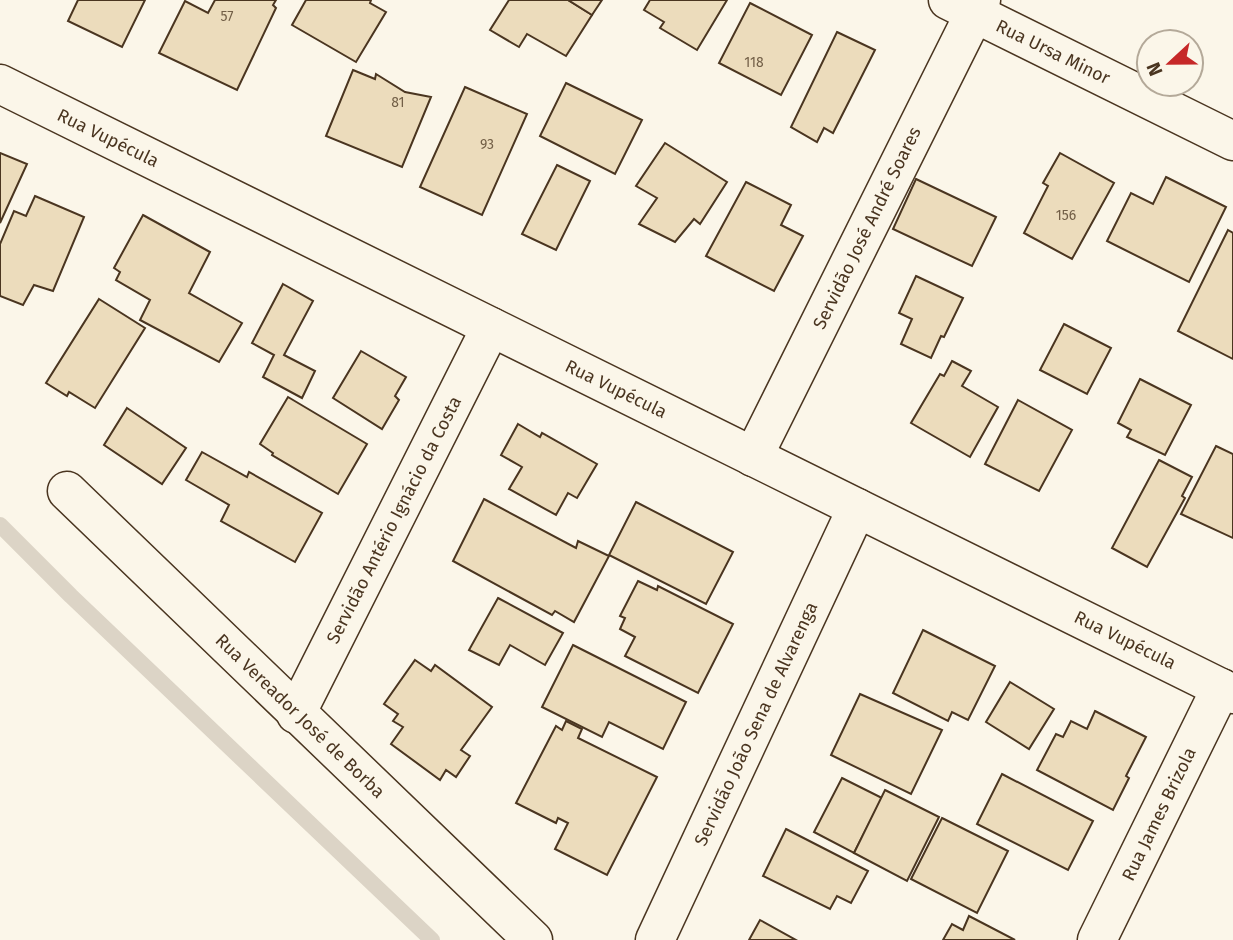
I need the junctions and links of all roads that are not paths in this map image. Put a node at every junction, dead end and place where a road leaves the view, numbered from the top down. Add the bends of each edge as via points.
1 (968, 4) edge
2 (0, 84) edge
3 (1233, 141) edge
4 (491, 327) junction
5 (753, 457) junction
6 (67, 491) dead end
7 (857, 508) junction
8 (1227, 691) edge
9 (296, 714) junction
10 (533, 940) edge
11 (655, 940) edge
12 (1097, 940) edge

1 - 3 street, Rua Ursa Minor
1 - 5 street, Servidão José André Soares
2 - 4 street, Rua Vupécula
4 - 5 street, Rua Vupécula
4 - 9 street, Servidão Antério Ignácio da Costa
5 - 7 street, Rua Vupécula
6 - 9 street, Rua Vereador José de Borba
7 - 8 street, Rua Vupécula
7 - 11 street, Servidão João Sena de Alvarenga
8 - 12 street, Rua James Brizola
9 - 10 street, Rua Vereador José de Borba

